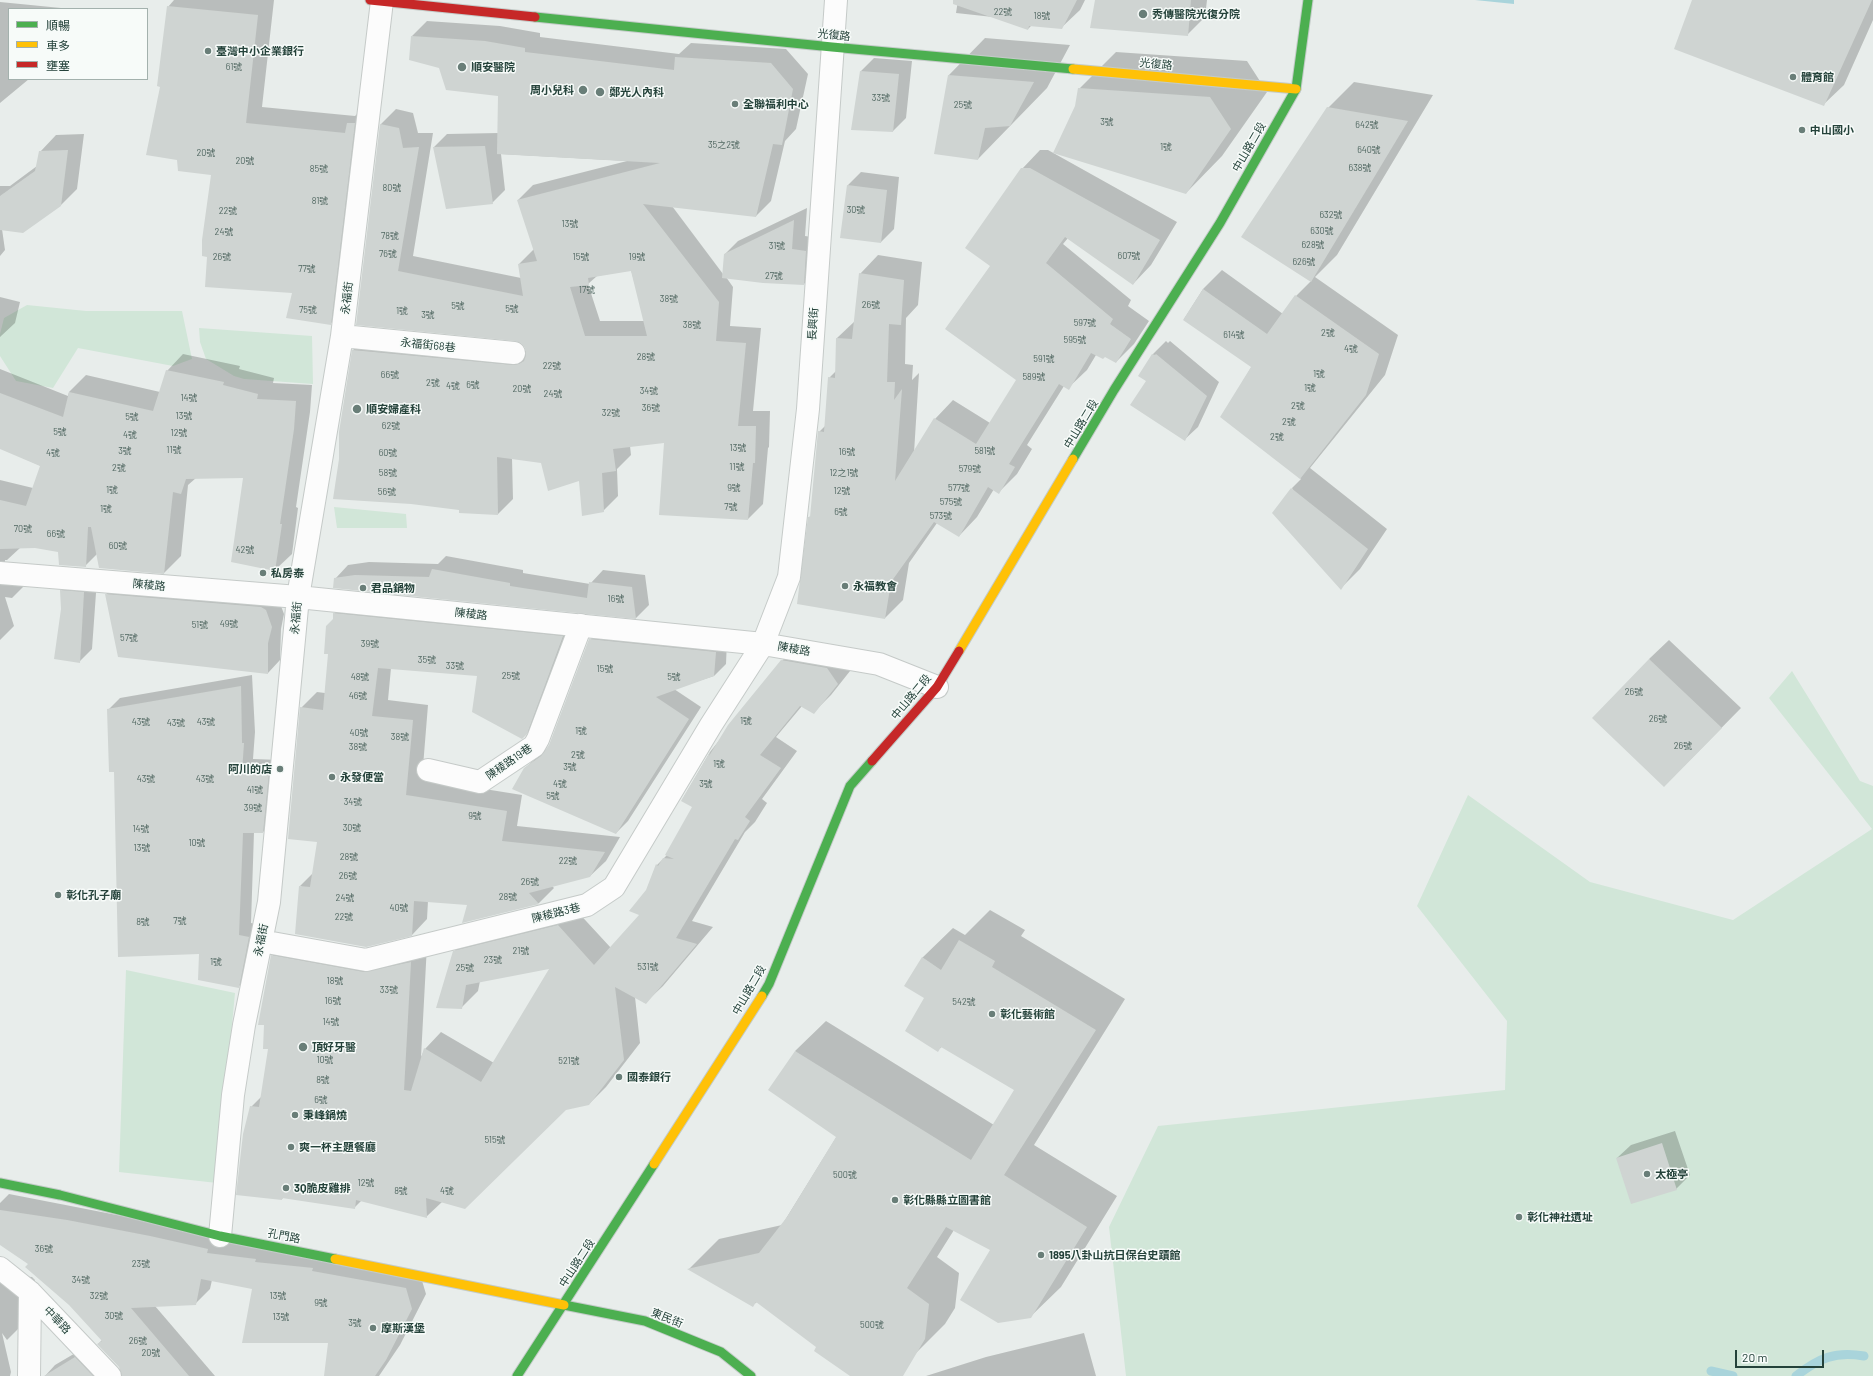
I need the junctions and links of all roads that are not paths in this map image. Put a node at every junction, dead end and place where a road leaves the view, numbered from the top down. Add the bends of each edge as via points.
1 (376, 0) edge
2 (836, 0) edge
3 (1308, 0) edge
4 (832, 47) junction
5 (1296, 89) junction
6 (342, 336) junction
7 (514, 353) dead end
8 (0, 573) edge
9 (298, 597) junction
10 (581, 625) junction
11 (764, 644) junction
12 (937, 687) junction
13 (428, 770) dead end
14 (261, 941) junction
15 (0, 1183) edge
16 (220, 1236) junction
17 (0, 1268) edge
18 (30, 1292) junction
19 (564, 1305) junction
20 (29, 1376) edge
21 (110, 1376) edge
22 (517, 1376) edge
23 (751, 1376) edge

1 - 4 main road, 光復路
1 - 6 street, 永福街
2 - 4 street, 長興街
3 - 5 main road, 中山路二段
4 - 5 main road, 光復路
4 - 11 street, 長興街 via 808,409 789,577
5 - 12 main road, 中山路二段 via 1220,223 1114,390
6 - 7 street, 永福街68巷
6 - 9 street, 永福街
8 - 9 street, 陳稜路
9 - 10 street, 陳稜路
9 - 14 street, 永福街 via 269,902
10 - 11 street, 陳稜路
10 - 13 street, 陳稜路19巷 via 534,746 480,782
11 - 12 street, 陳稜路 via 879,664
11 - 14 street, 陳稜路3巷 via 711,725 614,887 587,905 366,960
12 - 19 main road, 中山路二段 via 850,786 769,984
14 - 16 street, 永福街 via 233,1095
15 - 16 main road, 孔門路 via 60,1194
16 - 19 main road, 孔門路
17 - 18 street, 中華路
18 - 20 street
18 - 21 street, 中華路
19 - 22 main road, 中山路二段
19 - 23 main road, 東民街 via 645,1321 721,1352

